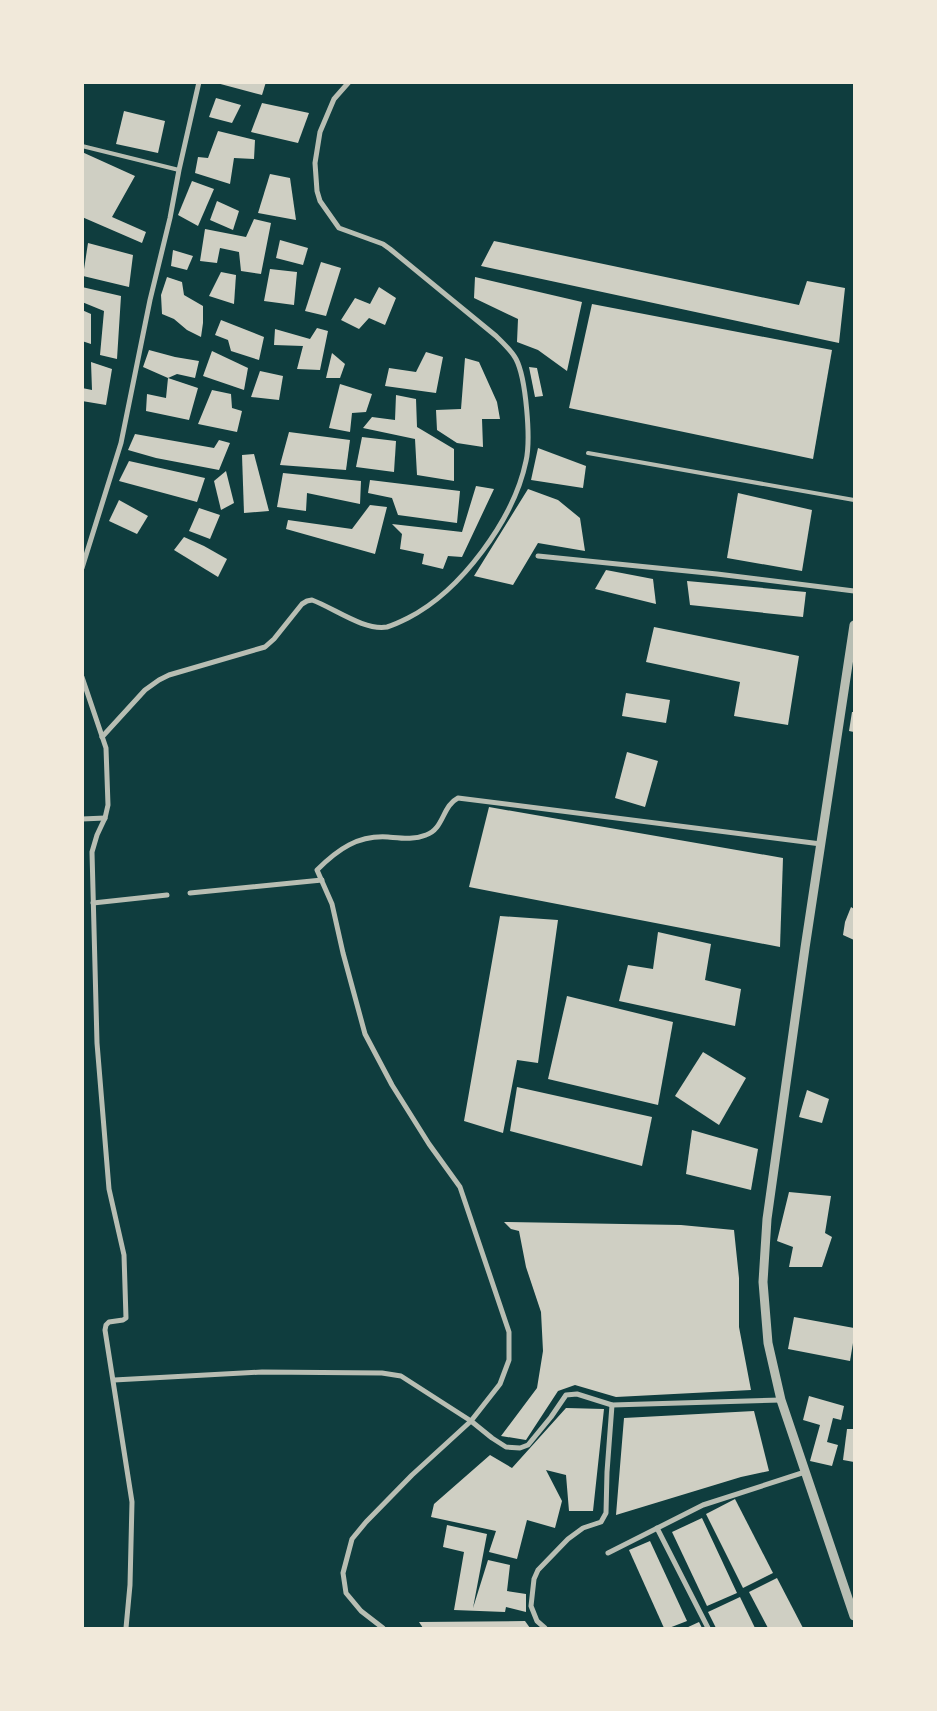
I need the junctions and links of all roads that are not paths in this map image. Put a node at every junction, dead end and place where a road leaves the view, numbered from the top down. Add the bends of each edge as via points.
1 (199, 82) edge
2 (349, 82) edge
3 (82, 146) edge
4 (179, 170) junction
5 (588, 453) dead end
6 (854, 500) edge
7 (538, 556) dead end
8 (82, 568) edge
9 (854, 591) edge
10 (854, 625) edge
11 (82, 677) edge
12 (102, 737) junction
13 (105, 818) junction
14 (82, 819) edge
15 (821, 844) junction
16 (322, 880) junction
17 (190, 893) dead end
18 (167, 895) dead end
19 (94, 903) junction
20 (114, 1380) junction
21 (781, 1400) junction
22 (612, 1405) junction
23 (470, 1420) junction
24 (805, 1472) junction
25 (657, 1528) junction
26 (608, 1553) dead end
27 (854, 1616) edge
28 (126, 1628) edge
29 (383, 1628) edge
30 (545, 1628) edge
31 (708, 1628) edge

1 - 4 street
2 - 12 street via 334,99 320,132 315,163 320,201 339,228 383,244 508,347 521,374 529,439 522,474 504,518 489,542 455,583 416,614 378,627 312,600 307,601 265,647 168,675 152,684
3 - 4 lane
4 - 8 street via 121,443
5 - 6 lane
7 - 9 street
10 - 15 street
11 - 12 street
12 - 13 street via 106,748 108,805
13 - 14 street
13 - 19 street via 92,852
15 - 16 street via 458,798 449,805 434,831 427,835 358,840 333,854 317,870
15 - 21 street via 767,1219 763,1282 768,1343
16 - 17 street
16 - 23 street via 332,904 365,1034 392,1085 460,1187 510,1332 509,1360 500,1384
18 - 19 street
19 - 20 street via 97,1043 109,1189 124,1254 127,1313 125,1319 106,1325
20 - 23 street via 262,1372 382,1372 401,1376
20 - 28 street via 132,1502
21 - 22 street
21 - 24 street
22 - 23 street via 577,1394 566,1395 525,1447 506,1447
22 - 30 street via 606,1513 601,1522 583,1528 568,1539 538,1570 531,1606 537,1621
23 - 29 street via 352,1539 345,1561 343,1582 346,1594
24 - 25 street via 703,1505
24 - 27 street
25 - 26 street
25 - 31 street

